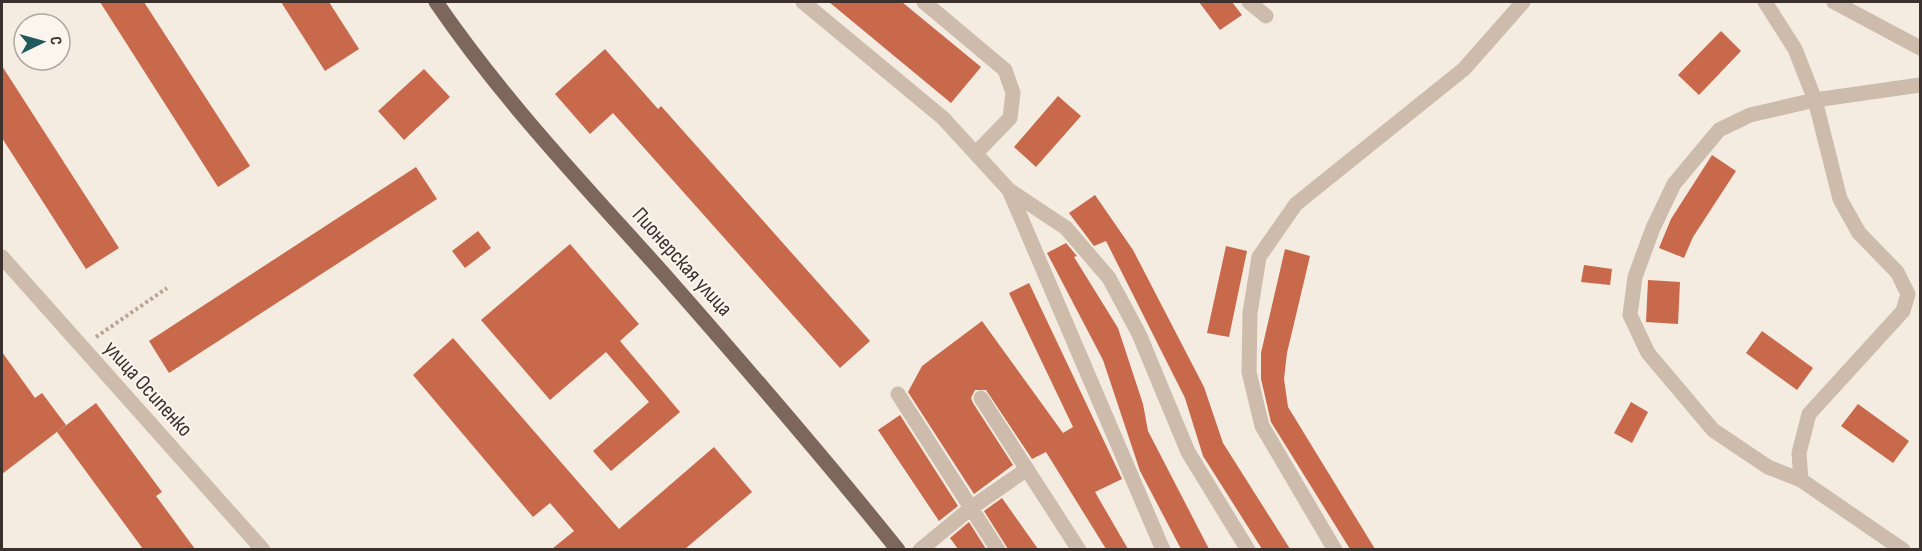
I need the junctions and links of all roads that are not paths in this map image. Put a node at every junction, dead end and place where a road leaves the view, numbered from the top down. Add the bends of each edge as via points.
1 (436, 2) edge
2 (803, 2) edge
3 (924, 2) edge
4 (1250, 2) edge
5 (1523, 2) edge
6 (1766, 2) edge
7 (1834, 2) edge
8 (1855, 6) edge
9 (1266, 16) dead end
10 (1920, 48) edge
11 (1920, 85) edge
12 (1815, 100) junction
13 (976, 153) junction
14 (1009, 190) junction
15 (2, 257) edge
16 (1914, 297) edge
17 (898, 394) dead end
18 (981, 398) dead end
19 (1027, 469) junction
20 (1801, 480) junction
21 (971, 508) junction
22 (262, 549) edge
23 (898, 549) edge
24 (920, 549) edge
25 (999, 549) edge
26 (1079, 549) edge
27 (1163, 549) edge
28 (1248, 549) edge
29 (1335, 549) edge
30 (1903, 549) edge

1 - 23 main road, Пионерская улица via 547,146 810,442
2 - 13 street via 943,118
3 - 13 street via 1005,70 1013,93 1010,118
4 - 9 street
5 - 29 street via 1464,69 1296,204 1259,257 1250,313 1249,372 1262,426
6 - 12 street via 1795,49
7 - 8 street
8 - 10 street
11 - 12 street
12 - 16 street via 1840,199 1859,233 1897,272
12 - 20 street via 1750,115 1719,130 1674,184 1635,278 1630,315 1648,353 1713,430 1768,466
13 - 14 street
14 - 27 street
14 - 28 street via 1066,228 1109,278 1139,334 1188,452
15 - 22 street, улица Осипенко
16 - 20 street via 1809,414 1799,453
17 - 21 street
18 - 19 street
19 - 21 street
19 - 26 street
20 - 30 street
21 - 24 street
21 - 25 street

